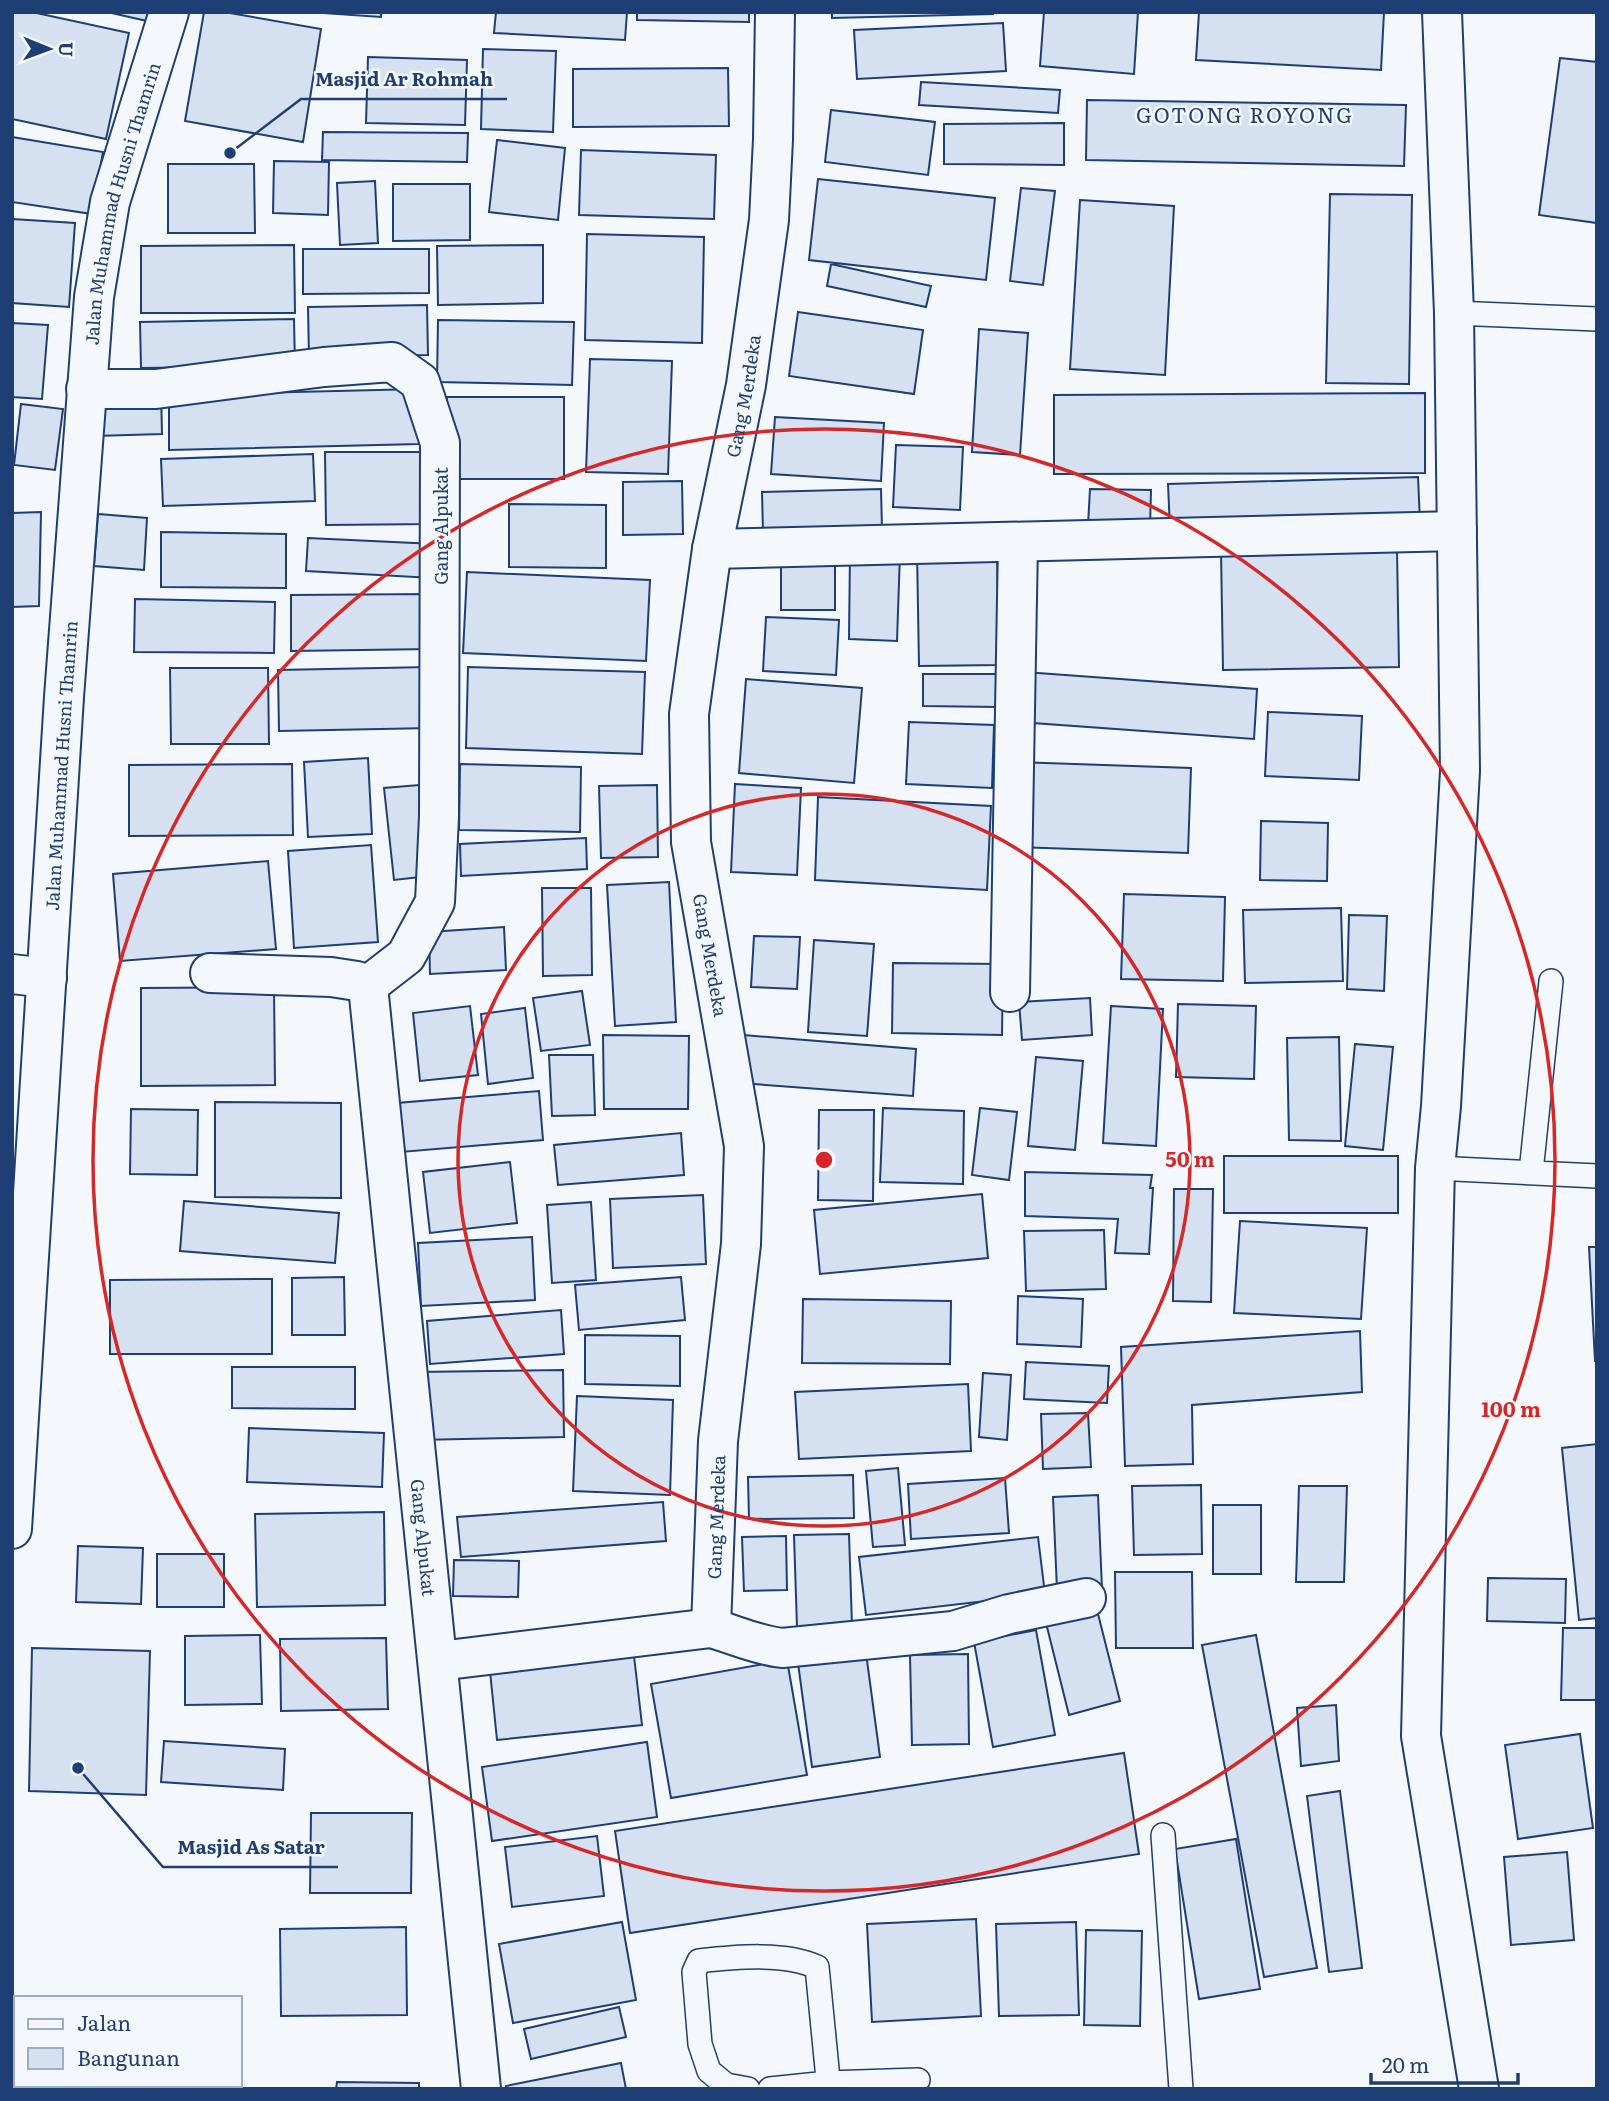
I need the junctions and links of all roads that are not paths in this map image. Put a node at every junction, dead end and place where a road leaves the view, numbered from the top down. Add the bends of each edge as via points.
1 (169, 12) edge
2 (775, 12) edge
3 (1442, 12) edge
4 (1454, 313) junction
5 (1597, 320) edge
6 (86, 389) junction
7 (1457, 531) junction
8 (1018, 542) junction
9 (712, 549) junction
10 (210, 973) dead end
11 (30, 976) edge
12 (1551, 981) dead end
13 (366, 987) junction
14 (1010, 992) dead end
15 (1436, 1168) junction
16 (1531, 1172) junction
17 (1597, 1177) edge
18 (12, 1529) edge
19 (1086, 1598) dead end
20 (711, 1628) junction
21 (439, 1661) junction
22 (1163, 1835) dead end
23 (918, 2080) dead end
24 (829, 2086) edge
25 (481, 2089) edge
26 (748, 2089) edge
27 (770, 2089) edge
28 (1181, 2089) edge
29 (1479, 2089) edge

1 - 6 street, Jalan Muhammad Husni Thamrin via 110,202 94,297
2 - 9 street, Gang Merdeka via 769,220 746,384
3 - 4 street
4 - 5 lane
4 - 7 street
6 - 11 street, Jalan Muhammad Husni Thamrin
6 - 13 street, Gang Alpukat via 156,389 392,362 420,382 440,443 435,902 406,956
7 - 8 street
7 - 15 street via 1460,771
8 - 9 street
8 - 14 street
9 - 20 street, Gang Merdeka via 689,714 691,842 744,1146 741,1244 718,1441
10 - 13 street via 331,977 358,981
11 - 18 street, Jalan Muhammad Husni Thamrin
12 - 16 lane
13 - 21 street, Gang Alpukat
15 - 16 lane
15 - 29 street via 1421,1736
16 - 17 lane
19 - 20 street via 1009,1614 953,1632 782,1648 758,1645
20 - 21 street
21 - 25 street, Gang Alpukat
22 - 28 lane
23 - 24 lane
24 - 26 lane via 817,1967 805,1961 739,1957 699,1961 694,1972 700,2045 709,2071 726,2085
24 - 27 lane

